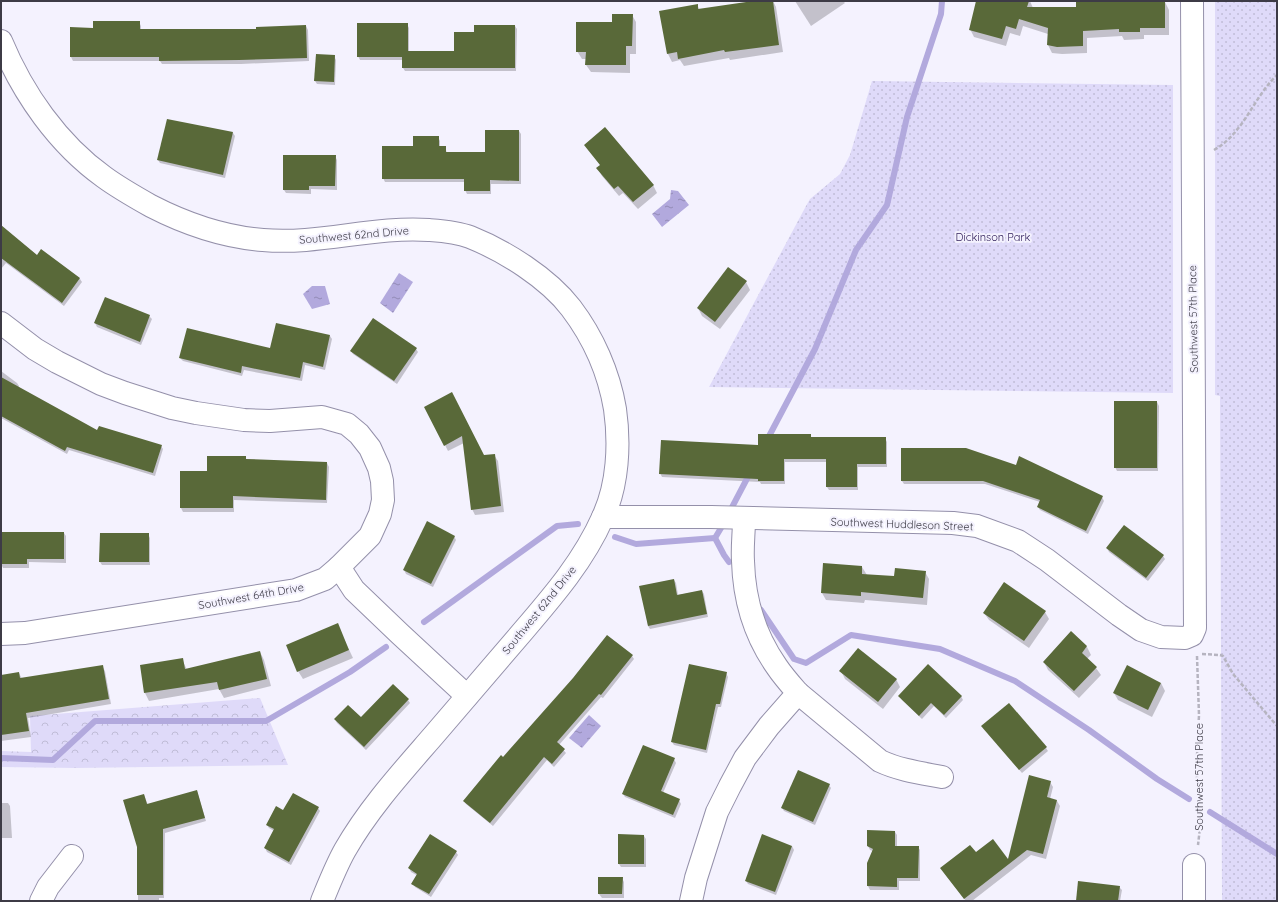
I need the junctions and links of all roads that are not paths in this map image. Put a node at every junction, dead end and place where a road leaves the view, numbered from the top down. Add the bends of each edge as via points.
1 (1192, 1) edge
2 (1, 41) edge
3 (1, 323) edge
4 (603, 517) junction
5 (744, 519) junction
6 (339, 567) junction
7 (1, 634) edge
8 (1194, 644) joint
9 (798, 693) junction
10 (467, 696) junction
11 (942, 777) dead end
12 (72, 856) dead end
13 (1194, 864) road end
14 (42, 901) edge
15 (322, 901) edge
16 (691, 901) edge
17 (1194, 901) edge

1 - 8 street, Southwest 57th Place
2 - 4 street, Southwest 62nd Drive via 27,92 67,145 107,180 175,218 222,233 266,240 390,230 446,232 481,242 535,274 559,295 574,313 595,350 611,390 617,422 617,458 612,492
3 - 6 street, Southwest 64th Drive via 34,349 57,362 119,391 172,408 244,420 322,417 347,424 360,434 370,448 379,468 382,500 380,514 370,536
4 - 5 street, Southwest Huddleson Street
4 - 10 street, Southwest 62nd Drive via 587,548 563,583
5 - 8 street, Southwest Huddleson Street via 953,523 977,526 1018,541 1141,630 1161,637 1185,638
5 - 9 street via 745,590 754,626 777,668
6 - 7 street, Southwest 64th Drive via 325,579 296,590 25,633
6 - 10 street via 354,590
9 - 11 street via 880,761 890,766
9 - 16 street via 745,758 730,786 717,812
10 - 15 street, Southwest 62nd Drive via 361,824 334,871
12 - 14 street via 48,887
13 - 17 street

